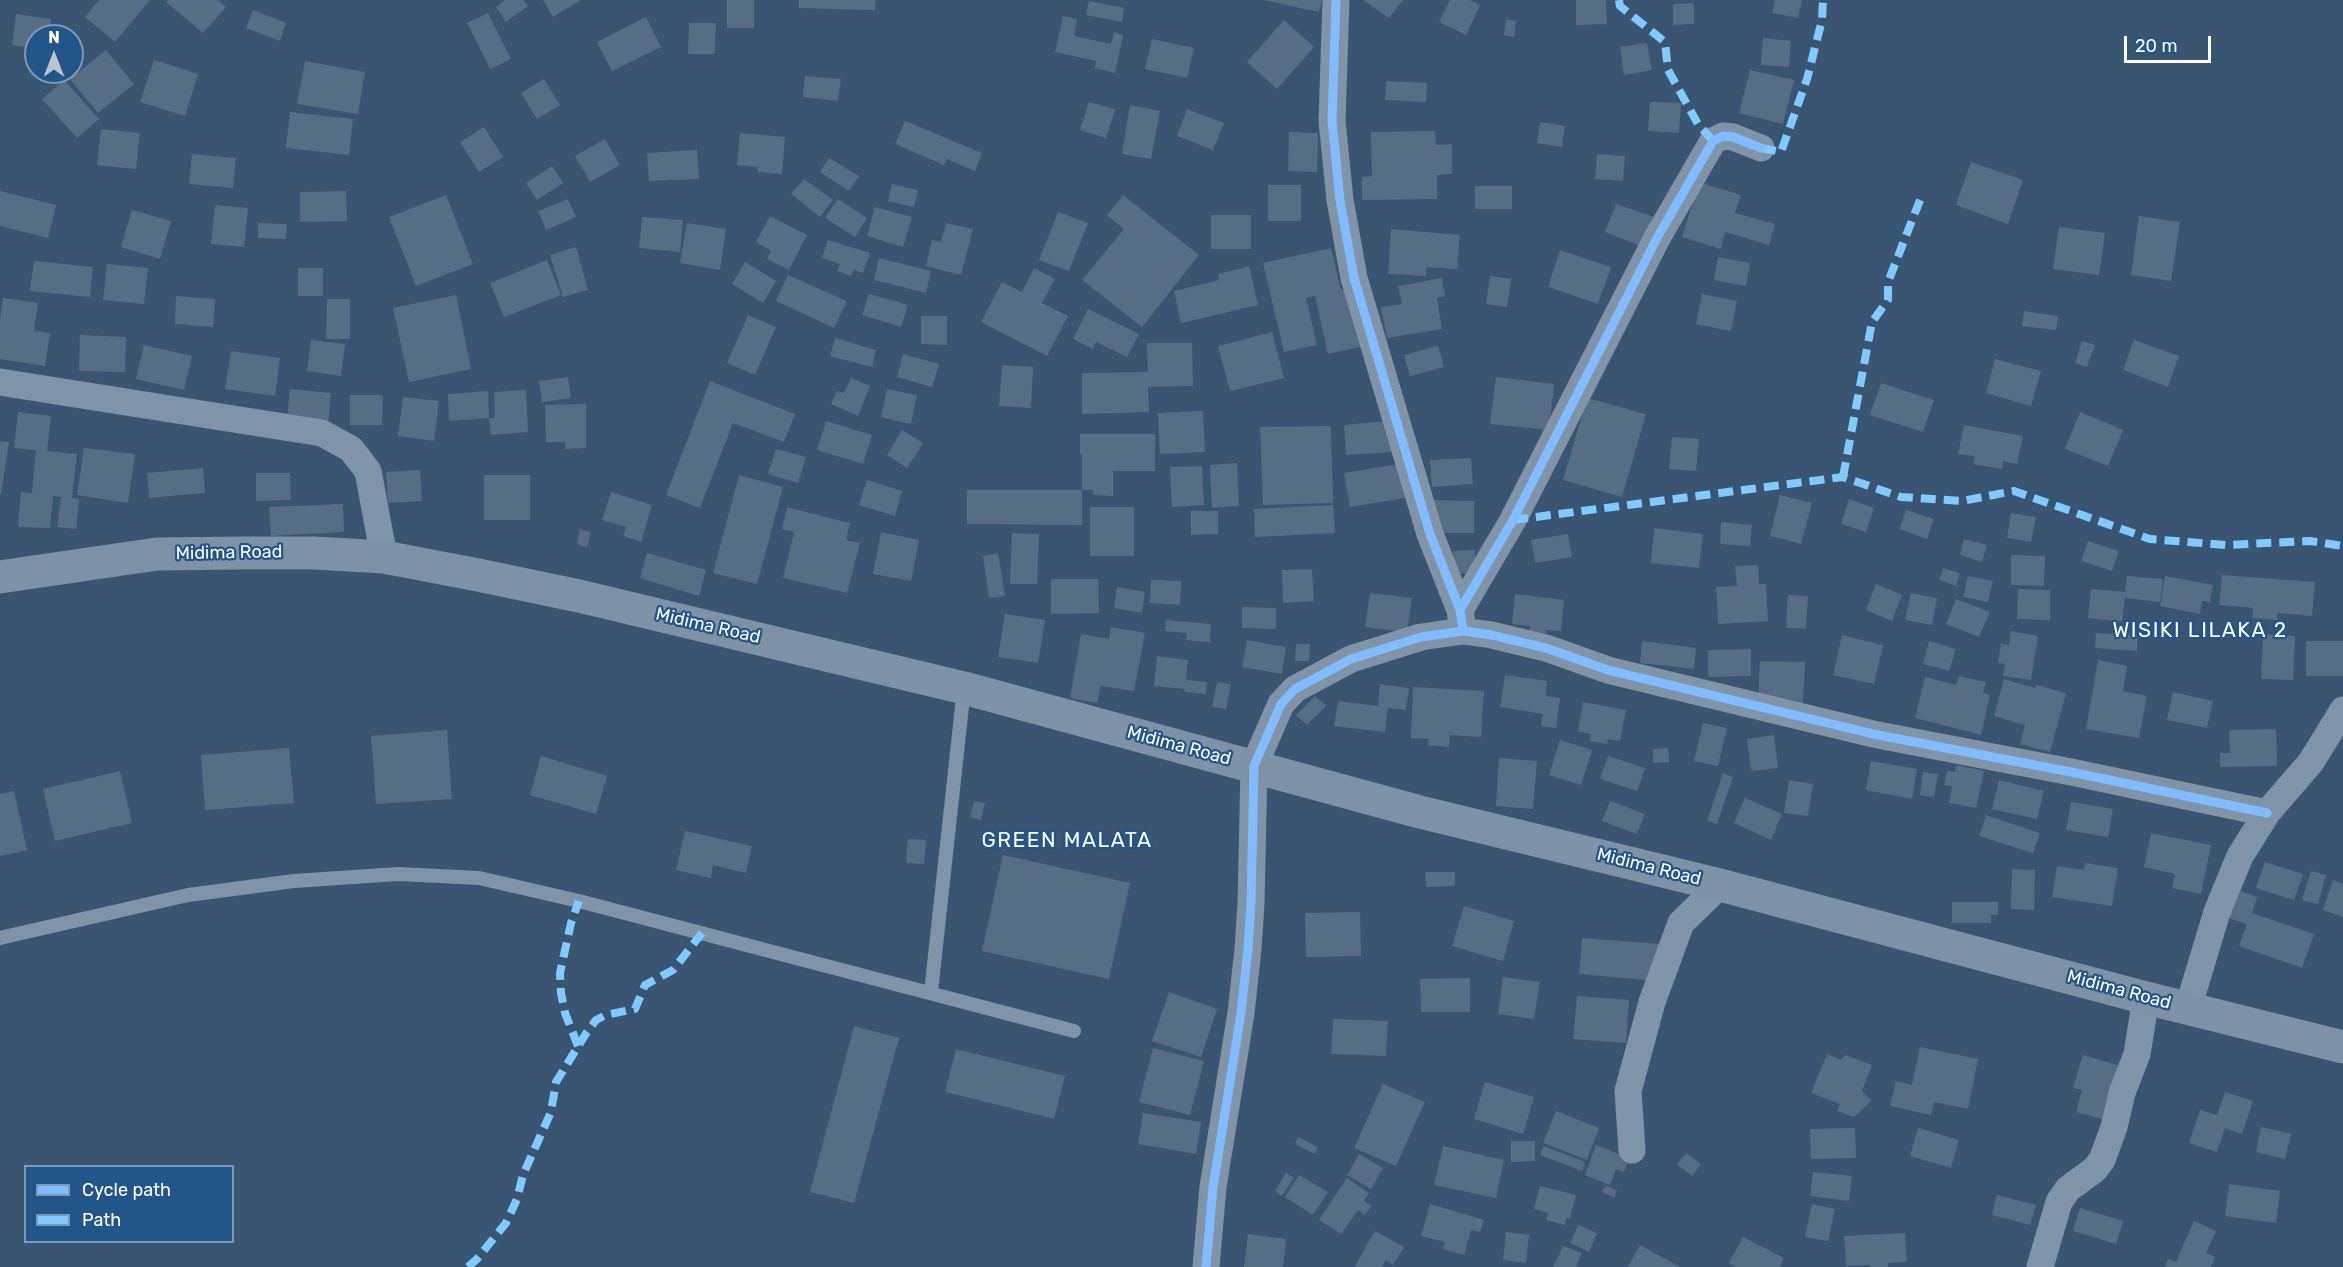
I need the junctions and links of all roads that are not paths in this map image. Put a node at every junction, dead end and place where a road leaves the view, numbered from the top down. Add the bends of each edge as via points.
1 (1336, 0) edge
2 (1761, 148) dead end
3 (0, 382) edge
4 (384, 557) junction
5 (0, 577) edge
6 (1462, 621) junction
7 (964, 688) junction
8 (2343, 710) edge
9 (1254, 766) junction
10 (2267, 813) junction
11 (1720, 885) junction
12 (0, 938) edge
13 (931, 992) junction
14 (2146, 998) junction
15 (2188, 1008) junction
16 (1074, 1031) dead end
17 (2343, 1047) edge
18 (1632, 1150) dead end
19 (1206, 1267) edge
20 (2040, 1267) edge

1 - 6 street via 1332,121 1340,200 1354,278 1430,534
2 - 6 street via 1733,137 1713,141 1657,238
3 - 4 street via 322,433 351,449 368,471
4 - 5 main road, Midima Road via 314,553 157,554
4 - 7 main road, Midima Road via 579,596
6 - 9 street via 1351,659 1295,689 1281,704
6 - 10 street via 1492,635 1546,648 1608,670 1878,735
7 - 9 main road, Midima Road
7 - 13 lane
8 - 10 street via 2311,762
9 - 11 main road, Midima Road via 1420,812
9 - 19 street via 1248,949 1213,1187
10 - 15 street via 2240,856
11 - 14 main road, Midima Road
11 - 18 street via 1681,923 1652,1002 1628,1091
12 - 13 lane via 188,895 294,881 398,874 479,878
13 - 16 lane
14 - 15 main road, Midima Road
14 - 20 street via 2137,1054 2102,1160 2068,1189 2059,1202
15 - 17 main road, Midima Road

